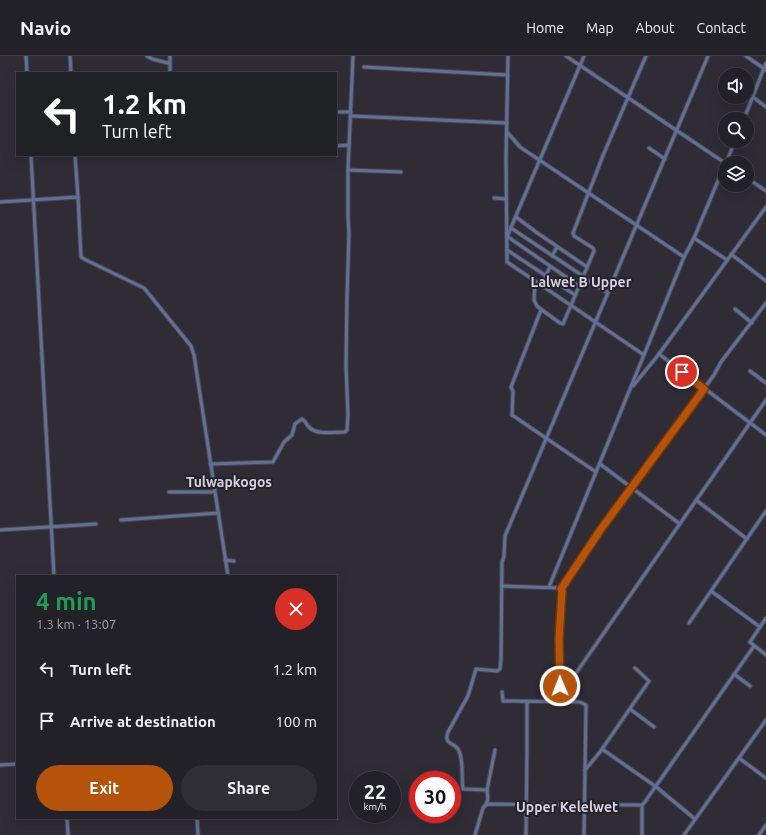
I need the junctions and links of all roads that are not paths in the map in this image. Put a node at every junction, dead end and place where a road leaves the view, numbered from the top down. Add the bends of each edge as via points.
1 (26, 56) edge
2 (74, 56) edge
3 (147, 56) edge
4 (170, 56) edge
5 (353, 56) edge
6 (508, 56) edge
7 (566, 56) edge
8 (584, 56) edge
9 (646, 56) edge
10 (708, 56) edge
11 (746, 56) edge
12 (70, 57) edge
13 (170, 62) junction
14 (766, 63) edge
15 (580, 66) junction
16 (364, 67) dead end
17 (765, 69) edge
18 (27, 72) edge
19 (71, 72) edge
20 (170, 72) edge
21 (508, 75) junction
22 (754, 95) edge
23 (628, 97) junction
24 (754, 98) edge
25 (766, 107) edge
26 (337, 112) edge
27 (351, 112) junction
28 (351, 116) junction
29 (507, 123) junction
30 (677, 130) junction
31 (507, 132) junction
32 (337, 146) edge
33 (349, 146) junction
34 (649, 148) dead end
35 (31, 156) edge
36 (76, 156) edge
37 (665, 159) junction
38 (718, 159) edge
39 (540, 160) junction
40 (348, 170) junction
41 (401, 172) dead end
42 (718, 181) edge
43 (754, 183) edge
44 (589, 192) junction
45 (766, 192) edge
46 (78, 197) junction
47 (494, 198) dead end
48 (506, 198) junction
49 (34, 200) junction
50 (0, 202) edge
51 (766, 207) edge
52 (516, 217) junction
53 (637, 225) junction
54 (511, 228) junction
55 (507, 238) junction
56 (694, 238) junction
57 (557, 247) junction
58 (506, 250) junction
59 (732, 254) junction
60 (552, 256) junction
61 (684, 257) junction
62 (727, 260) junction
63 (550, 266) junction
64 (587, 267) junction
65 (546, 276) junction
66 (583, 277) junction
67 (535, 281) junction
68 (766, 281) edge
69 (541, 285) junction
70 (579, 286) junction
71 (608, 293) junction
72 (575, 296) junction
73 (766, 303) edge
74 (570, 306) junction
75 (735, 309) dead end
76 (541, 310) junction
77 (596, 323) junction
78 (752, 323) junction
79 (659, 354) junction
80 (644, 355) junction
81 (750, 371) dead end
82 (766, 383) edge
83 (632, 387) junction
84 (704, 389) junction
85 (766, 400) edge
86 (750, 423) junction
87 (766, 435) edge
88 (547, 439) junction
89 (210, 464) junction
90 (600, 464) junction
91 (596, 472) junction
92 (632, 488) junction
93 (169, 492) dead end
94 (214, 492) junction
95 (696, 500) junction
96 (766, 512) edge
97 (218, 513) junction
98 (121, 520) dead end
99 (96, 524) dead end
100 (680, 524) junction
101 (51, 526) junction
102 (0, 530) edge
103 (747, 539) junction
104 (225, 560) junction
105 (234, 561) dead end
106 (54, 575) edge
107 (228, 575) edge
108 (502, 586) junction
109 (549, 587) junction
110 (561, 589) junction
111 (712, 591) junction
112 (766, 618) edge
113 (688, 623) dead end
114 (760, 627) junction
115 (754, 646) junction
116 (766, 655) edge
117 (636, 668) dead end
118 (734, 674) junction
119 (750, 686) dead end
120 (502, 692) dead end
121 (560, 696) junction
122 (527, 702) junction
123 (559, 702) junction
124 (630, 709) junction
125 (766, 720) edge
126 (654, 727) dead end
127 (602, 748) junction
128 (495, 750) dead end
129 (739, 758) junction
130 (16, 764) edge
131 (0, 765) edge
132 (585, 770) junction
133 (766, 778) edge
134 (655, 786) junction
135 (487, 790) junction
136 (526, 804) junction
137 (486, 805) junction
138 (585, 805) junction
139 (642, 805) junction
140 (67, 819) edge
141 (197, 819) edge
142 (696, 819) junction
143 (766, 825) edge
144 (68, 835) edge
145 (198, 835) edge
146 (475, 835) edge
147 (526, 835) edge
148 (584, 835) edge
149 (642, 835) edge
150 (684, 835) edge
151 (759, 835) edge

1 - 18 street
2 - 12 street
3 - 13 street
4 - 13 street
5 - 27 street
6 - 21 street
7 - 15 street
8 - 15 street
9 - 23 street
10 - 30 street
11 - 17 street
12 - 19 street
13 - 20 street
14 - 17 street
15 - 23 street
15 - 39 street
16 - 21 street
17 - 22 street
21 - 29 street
23 - 30 street
23 - 44 street
24 - 25 street
26 - 27 street
27 - 28 street
28 - 29 street
28 - 33 street
29 - 31 street
30 - 37 street
30 - 38 street
31 - 39 street via 520,147
31 - 48 street
32 - 33 street
33 - 40 street
34 - 37 street
35 - 49 street
36 - 46 street
37 - 53 street
39 - 44 street
39 - 52 street
40 - 41 street
40 - 89 street via 347,430 316,431 302,419 295,424 292,435 284,442 273,462
42 - 56 street
43 - 45 street
44 - 53 street
44 - 64 street via 573,233 593,248
46 - 49 street
46 - 89 street via 81,257 144,288 192,348
47 - 48 street
48 - 55 street
49 - 50 street
49 - 101 street
51 - 59 street
52 - 54 street
52 - 57 street
53 - 61 street
53 - 71 street
54 - 55 street
54 - 60 street
55 - 58 street
55 - 63 street
56 - 61 street
56 - 62 street
57 - 60 street
57 - 64 street
58 - 65 street
58 - 67 street via 509,265
59 - 62 street
59 - 68 street
60 - 66 street
61 - 80 street
62 - 79 street
63 - 65 street
63 - 70 street
64 - 66 street
65 - 69 street
65 - 72 street
66 - 70 street
66 - 71 street
67 - 69 street
67 - 76 street via 534,300
69 - 74 street
70 - 72 street
71 - 77 street
72 - 74 street
73 - 78 street
74 - 76 street via 563,324
74 - 77 street
75 - 78 street
76 - 88 street via 511,387 511,413 513,417
77 - 80 street
77 - 88 street
78 - 84 street via 721,362
79 - 83 street
79 - 84 street
80 - 83 street
81 - 82 street
83 - 90 street
84 - 86 street
84 - 92 street
85 - 86 street
86 - 87 street
86 - 95 street
88 - 91 street
88 - 108 street via 505,536
89 - 94 street
90 - 91 street
90 - 92 street
91 - 109 street
92 - 100 street
92 - 110 street
93 - 94 street
94 - 97 street
95 - 100 street
95 - 103 street
96 - 103 street
97 - 98 street
97 - 104 street
99 - 101 street
100 - 121 street
101 - 102 street
101 - 106 street
103 - 111 street
104 - 105 street
104 - 107 street
108 - 109 street
108 - 135 street via 500,669 476,669 469,693 446,738 457,747 460,755 463,789
109 - 110 street
110 - 121 street
111 - 113 street
111 - 114 street
112 - 114 street
114 - 115 street via 750,640
115 - 116 street
115 - 118 street
117 - 124 street via 649,680
118 - 119 street
118 - 134 street
120 - 122 street via 503,701
121 - 123 street
122 - 123 street
122 - 136 street
123 - 132 street via 580,702 586,705
124 - 126 street
124 - 127 street
125 - 129 street
127 - 132 street
127 - 134 street
128 - 135 street
129 - 133 street
129 - 142 street
130 - 131 street
132 - 138 street
134 - 139 street
134 - 142 street
135 - 137 street
136 - 137 street
136 - 138 street
136 - 147 street
137 - 146 street
138 - 139 street
138 - 148 street
139 - 149 street
140 - 144 street
141 - 145 street
142 - 150 street
143 - 151 street

